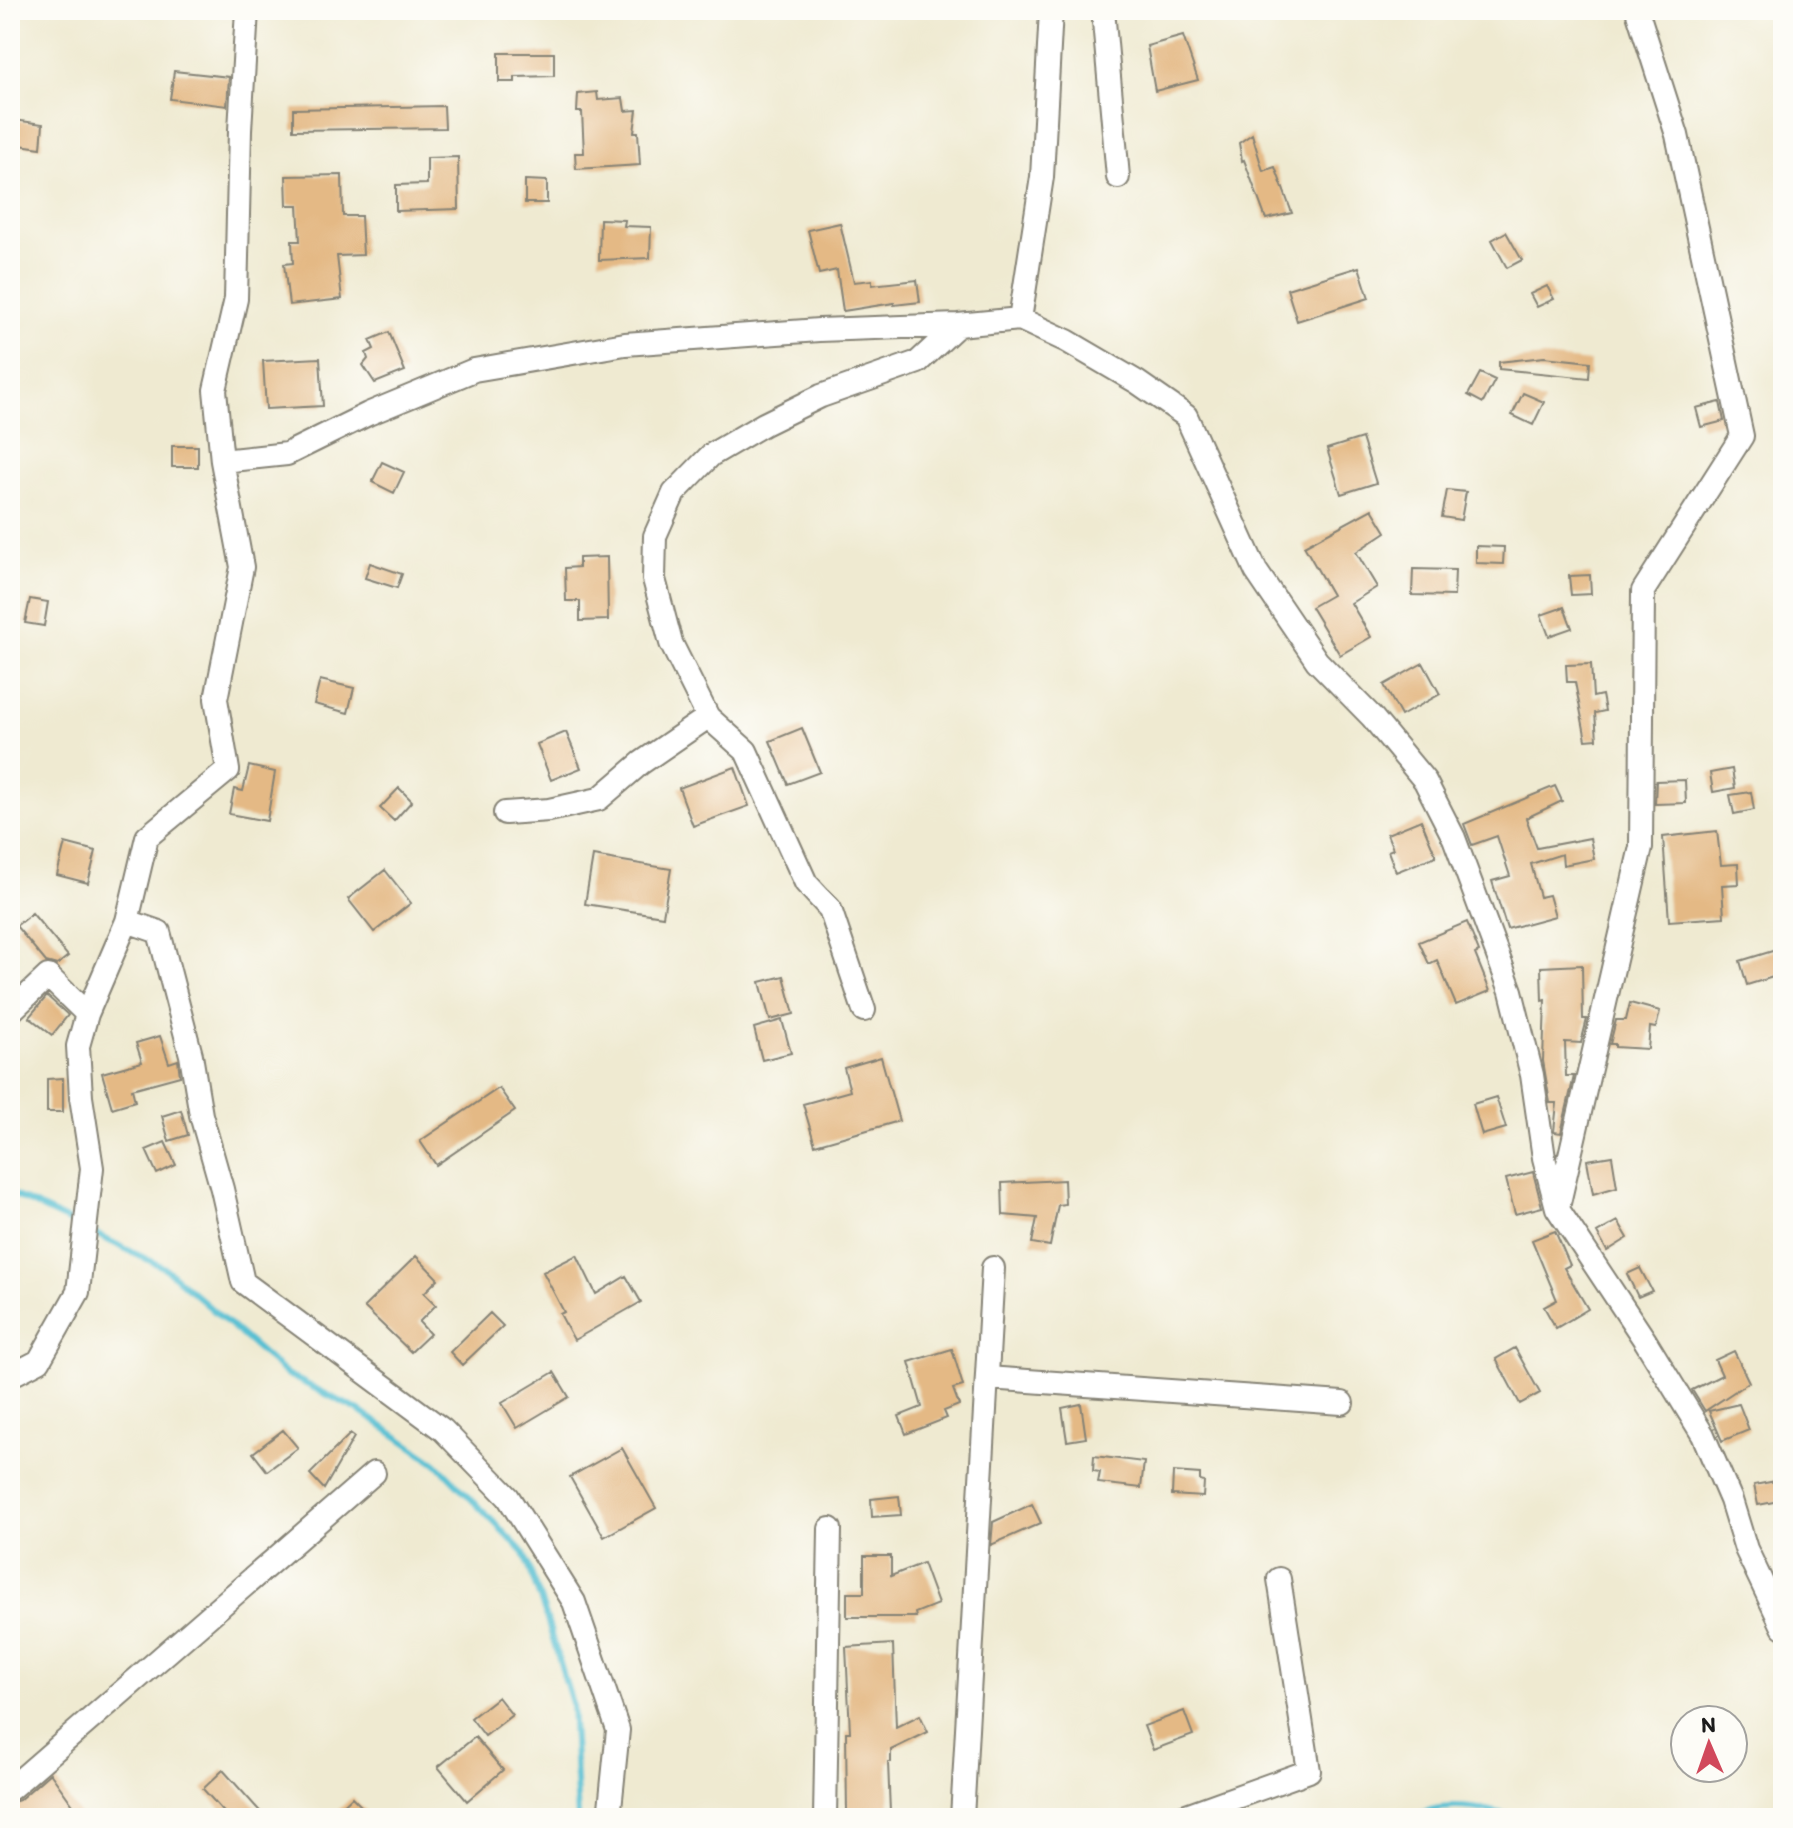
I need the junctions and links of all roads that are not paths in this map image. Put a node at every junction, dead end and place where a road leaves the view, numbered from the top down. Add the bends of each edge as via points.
1 (247, 10) edge
2 (1051, 10) edge
3 (1103, 10) edge
4 (1637, 10) edge
5 (1118, 177) dead end
6 (1020, 319) junction
7 (958, 325) junction
8 (222, 461) junction
9 (708, 717) junction
10 (505, 813) dead end
11 (127, 921) junction
12 (864, 1010) dead end
13 (10, 1012) edge
14 (87, 1014) junction
15 (1557, 1208) junction
16 (993, 1268) dead end
17 (10, 1376) edge
18 (987, 1378) junction
19 (1342, 1403) dead end
20 (374, 1473) dead end
21 (830, 1529) dead end
22 (1279, 1579) dead end
23 (1783, 1627) edge
24 (10, 1789) edge
25 (609, 1818) edge
26 (825, 1818) edge
27 (962, 1818) edge
28 (1178, 1818) edge

1 - 8 street via 236,299 215,390
2 - 6 street via 1042,177
3 - 5 street
4 - 15 street via 1677,135 1742,436 1643,591 1641,847
6 - 7 street
6 - 15 street via 1090,355 1186,416 1256,571 1317,661 1425,781 1454,838 1511,991
7 - 8 street via 625,344 474,370 287,454
7 - 9 street via 918,362 821,396 711,455 674,493 655,536 654,579 671,643
8 - 11 street via 242,567 216,699 228,770 147,837
9 - 10 street via 599,799
9 - 12 street via 746,751 806,883 830,909
11 - 14 street
11 - 25 street via 159,932 243,1282 443,1430 508,1497 574,1602 618,1730
13 - 14 street via 48,976
14 - 17 street via 78,1046 92,1168 78,1292 39,1361
15 - 23 street via 1703,1435 1746,1549
16 - 18 street
18 - 19 street
18 - 27 street
20 - 24 street
21 - 26 street
22 - 28 street via 1309,1771

